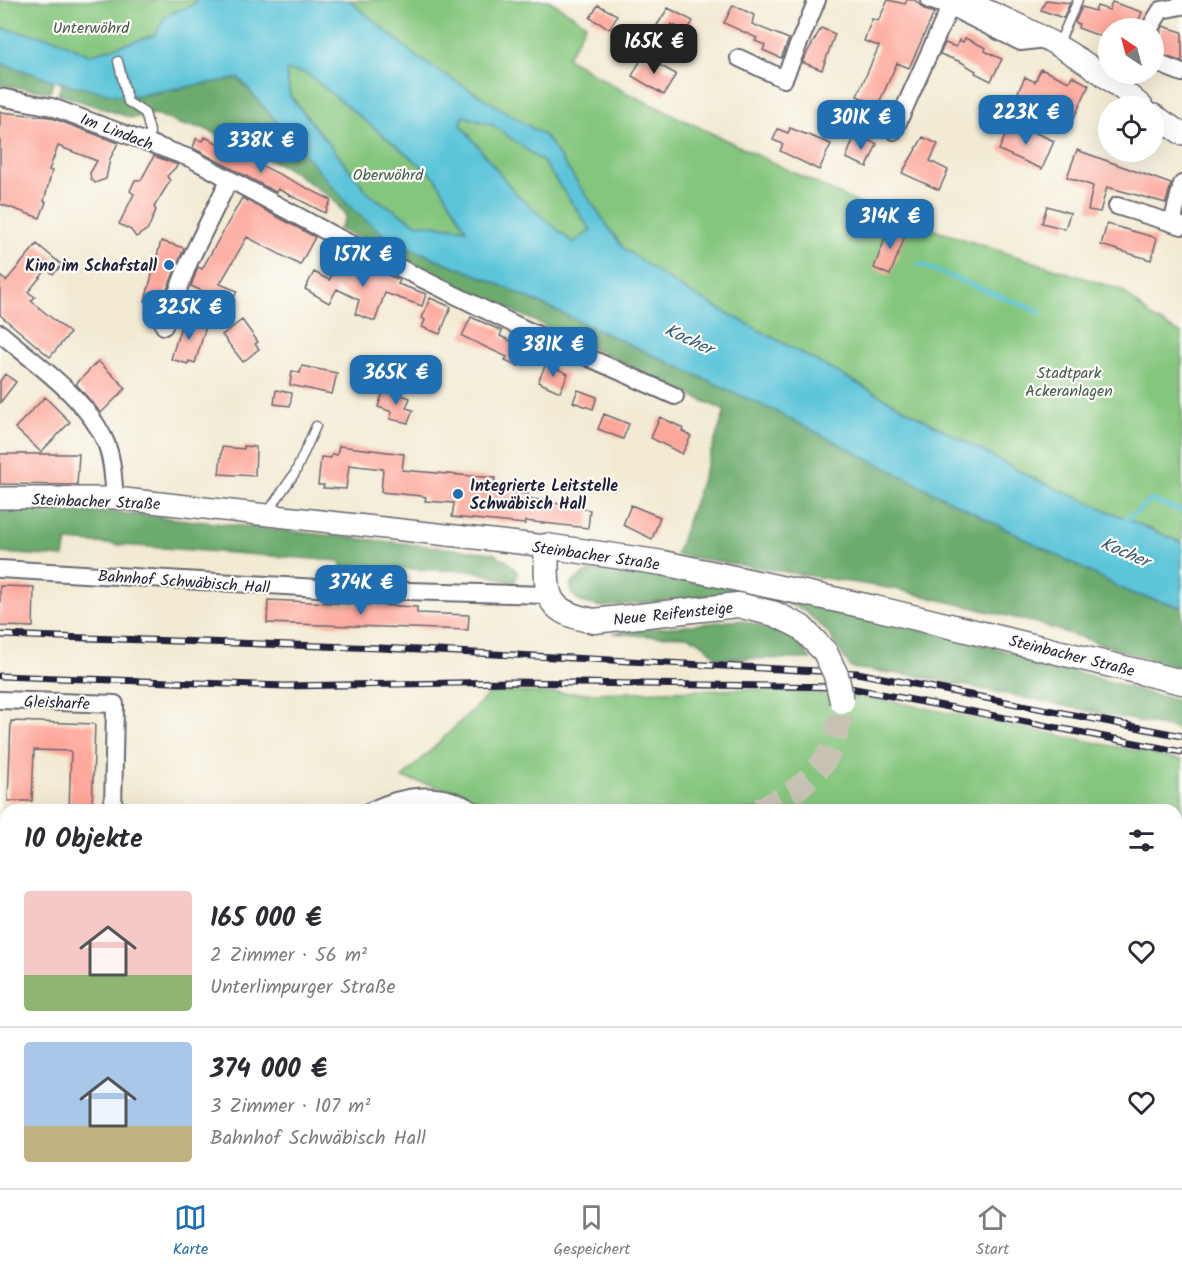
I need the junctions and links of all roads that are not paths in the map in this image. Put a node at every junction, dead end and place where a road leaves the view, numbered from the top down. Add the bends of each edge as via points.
1 (818, 0) edge
2 (930, 0) edge
3 (1078, 0) edge
4 (956, 3) edge
5 (1182, 6) edge
6 (1156, 18) edge
7 (1052, 42) junction
8 (739, 58) dead end
9 (118, 61) dead end
10 (1164, 66) edge
11 (1098, 68) edge
12 (1182, 73) edge
13 (1119, 84) edge
14 (1131, 96) edge
15 (0, 97) edge
16 (1164, 122) edge
17 (894, 131) dead end
18 (1182, 134) edge
19 (149, 142) junction
20 (229, 180) junction
21 (1182, 184) edge
22 (1117, 206) dead end
23 (1177, 225) edge
24 (164, 326) dead end
25 (0, 333) edge
26 (675, 396) dead end
27 (316, 426) dead end
28 (0, 498) edge
29 (115, 498) junction
30 (267, 513) junction
31 (546, 546) junction
32 (0, 569) edge
33 (548, 595) junction
34 (1182, 682) edge
35 (0, 700) edge
36 (842, 701) tunnel mouth
37 (113, 804) edge
38 (385, 804) edge
39 (454, 804) edge

1 - 8 street via 784,79
2 - 4 street
3 - 7 lane
4 - 7 street via 1022,24
4 - 17 street
5 - 6 street via 1161,9
7 - 11 street
9 - 19 lane via 128,102 145,113
10 - 12 street
13 - 14 street
15 - 19 street, Im Lindach via 52,107
16 - 18 street
19 - 20 street, Im Lindach via 192,159
20 - 24 street via 189,262
20 - 26 street, Im Lindach via 520,327
21 - 23 street
22 - 23 street
25 - 29 street via 73,398 98,427 112,460
27 - 30 lane via 295,473
28 - 29 street, Steinbacher Straße
29 - 30 street, Steinbacher Straße
30 - 31 street, Steinbacher Straße
31 - 33 main road
31 - 34 main road, Steinbacher Straße via 663,563 842,601
32 - 33 street, Bahnhof Schwäbisch Hall via 335,590
33 - 36 main road, Neue Reifensteige, bridge via 552,604 571,616 594,621 738,605 775,614 801,627 825,652
35 - 37 street, Gleisharfe via 115,704
38 - 39 street via 428,795

